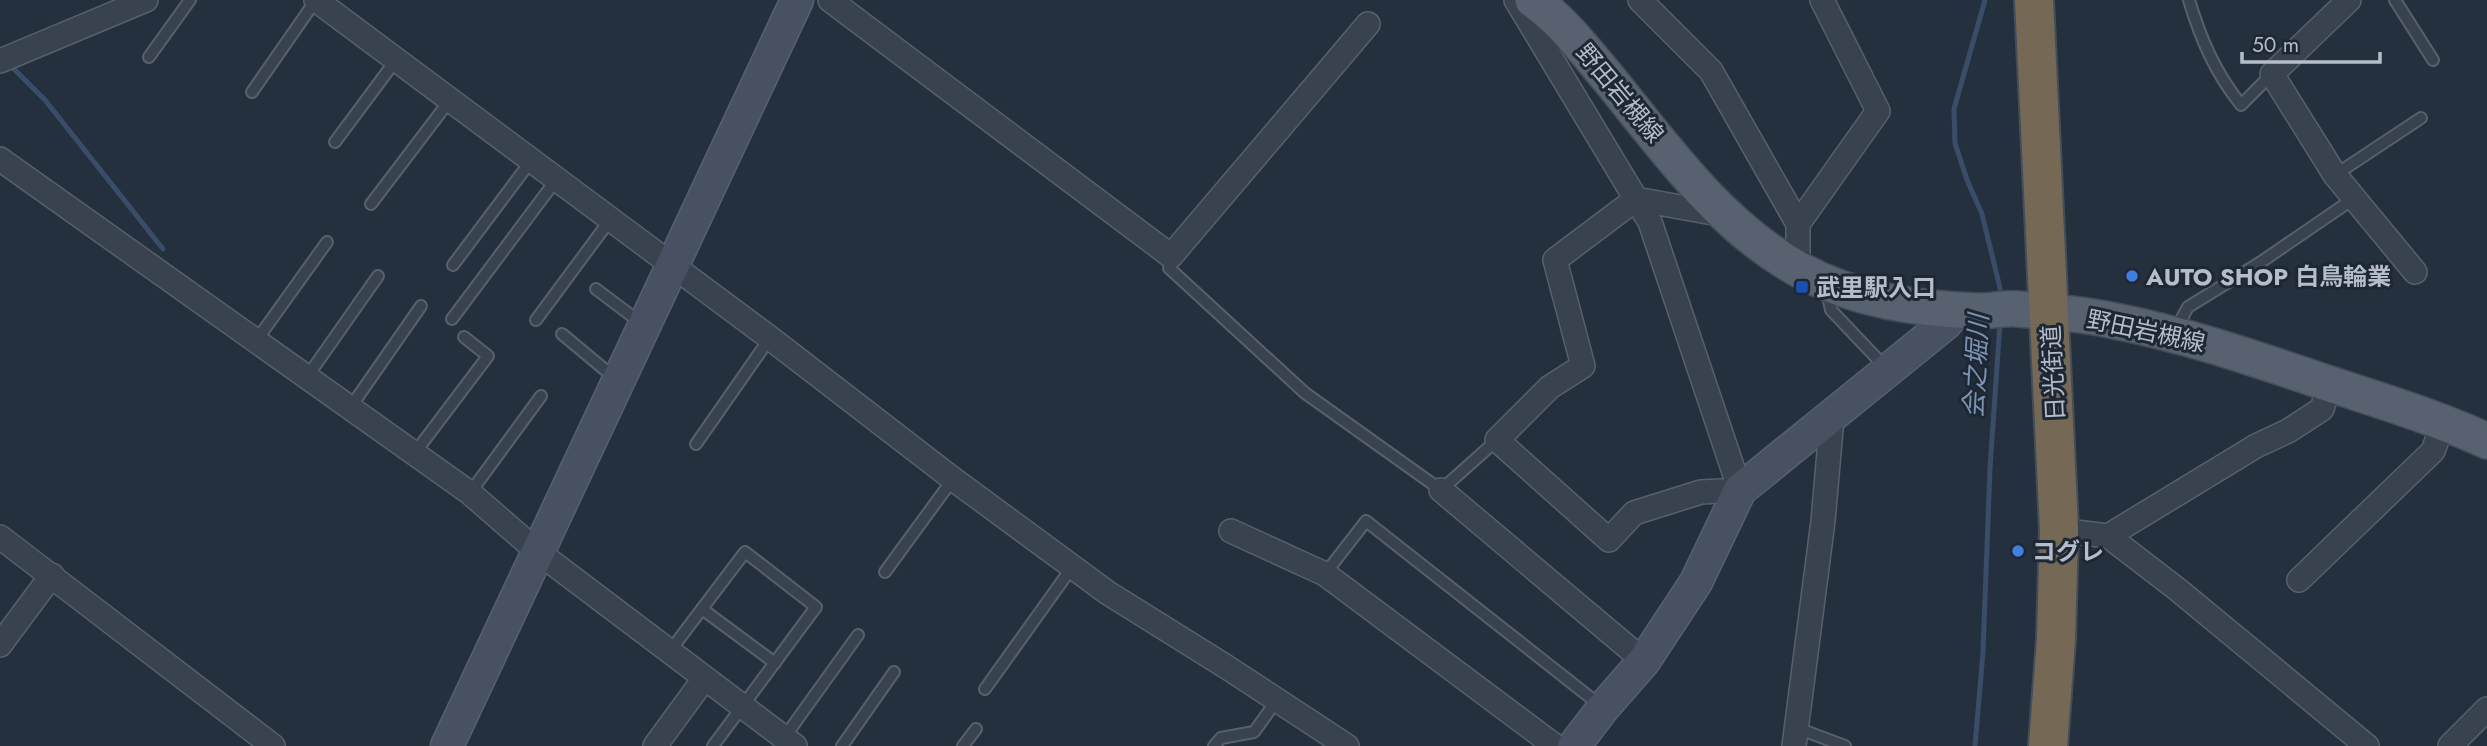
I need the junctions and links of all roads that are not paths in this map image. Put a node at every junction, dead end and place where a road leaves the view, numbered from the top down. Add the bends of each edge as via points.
1 (146, 0) edge
2 (190, 0) edge
3 (316, 0) edge
4 (796, 0) edge
5 (830, 0) edge
6 (1516, 0) edge
7 (1533, 0) edge
8 (1640, 0) edge
9 (1822, 0) edge
10 (2034, 0) edge
11 (2189, 0) edge
12 (2349, 0) edge
13 (2395, 0) edge
14 (1368, 24) dead end
15 (149, 57) dead end
16 (396, 60) junction
17 (2433, 60) dead end
18 (0, 61) edge
19 (2272, 74) junction
20 (252, 92) dead end
21 (450, 100) junction
22 (2421, 118) dead end
23 (335, 142) dead end
24 (0, 159) edge
25 (531, 161) junction
26 (2334, 175) junction
27 (556, 180) junction
28 (1636, 199) junction
29 (2353, 200) junction
30 (371, 204) dead end
31 (1728, 216) junction
32 (610, 220) junction
33 (1798, 224) junction
34 (327, 242) dead end
35 (1171, 256) junction
36 (453, 265) dead end
37 (671, 265) junction
38 (2415, 272) dead end
39 (1811, 275) junction
40 (378, 276) dead end
41 (596, 289) dead end
42 (421, 306) dead end
43 (1984, 310) junction
44 (2049, 313) junction
45 (452, 319) dead end
46 (536, 320) dead end
47 (644, 325) junction
48 (562, 334) dead end
49 (2178, 336) junction
50 (464, 337) dead end
51 (770, 338) junction
52 (256, 341) junction
53 (1889, 371) junction
54 (307, 377) junction
55 (618, 381) junction
56 (2330, 384) junction
57 (541, 396) dead end
58 (350, 408) junction
59 (1832, 418) junction
60 (2444, 421) junction
61 (1497, 440) junction
62 (2487, 441) edge
63 (696, 443) dead end
64 (414, 454) junction
65 (953, 480) junction
66 (1441, 490) junction
67 (1740, 490) junction
68 (470, 494) junction
69 (2059, 530) junction
70 (1231, 531) dead end
71 (2108, 536) junction
72 (0, 537) edge
73 (538, 552) junction
74 (1073, 566) junction
75 (885, 572) dead end
76 (1325, 574) junction
77 (52, 575) junction
78 (2299, 580) dead end
79 (702, 609) junction
80 (859, 635) dead end
81 (0, 645) edge
82 (670, 651) junction
83 (1644, 661) junction
84 (775, 663) junction
85 (894, 672) dead end
86 (704, 679) junction
87 (985, 690) dead end
88 (1277, 700) junction
89 (742, 707) junction
90 (1603, 708) junction
91 (2487, 709) edge
92 (976, 729) dead end
93 (1796, 737) edge
94 (790, 742) edge
95 (273, 746) edge
96 (447, 746) edge
97 (655, 746) edge
98 (713, 746) edge
99 (842, 746) edge
100 (963, 746) edge
101 (1214, 746) edge
102 (1347, 746) edge
103 (1555, 746) edge
104 (1574, 746) edge
105 (1845, 746) edge
106 (2048, 746) edge
107 (2367, 746) edge
108 (2450, 746) edge

1 - 18 street
2 - 15 lane
3 - 16 street
3 - 20 lane
4 - 37 street
5 - 35 street
6 - 28 street
7 - 31 main road, 野田岩槻線 via 1570,32 1707,197
8 - 33 street via 1711,71
9 - 33 street via 1878,111
10 - 44 highway, 日光街道
11 - 19 lane via 2200,37 2241,105
12 - 19 street
13 - 17 lane
14 - 35 street
16 - 21 street
16 - 23 lane
19 - 26 street
21 - 25 street
21 - 30 lane
22 - 26 lane
24 - 52 street
25 - 27 street
25 - 36 lane
26 - 29 street
27 - 32 street
27 - 45 lane
28 - 31 street
28 - 61 street via 1555,260 1583,366 1550,387
28 - 67 street via 1650,222
29 - 38 street
29 - 49 lane via 2188,307
31 - 39 main road, 野田岩槻線 via 1754,239
32 - 37 street
32 - 46 lane
33 - 39 street
34 - 52 lane
35 - 66 lane via 1169,268 1305,393
37 - 47 street
37 - 51 street
39 - 43 main road, 野田岩槻線 via 1875,300
39 - 53 lane via 1831,310
40 - 54 lane
41 - 47 lane
42 - 58 lane
43 - 44 main road, 野田岩槻線
43 - 53 street via 1945,324
44 - 49 main road, 野田岩槻線 via 2109,320
44 - 69 highway, 日光街道
47 - 55 street
48 - 55 lane
49 - 56 main road, 野田岩槻線
50 - 64 lane via 488,356
51 - 63 lane
51 - 65 street
52 - 54 street
53 - 59 street
54 - 58 street
55 - 73 street
56 - 60 main road, 野田岩槻線
56 - 71 street via 2322,410
57 - 68 lane
58 - 64 street
59 - 67 street
59 - 93 street
60 - 62 main road, 野田岩槻線
60 - 78 street via 2433,451
61 - 66 lane
61 - 67 street via 1609,540 1634,513 1701,492
64 - 68 street
65 - 74 street
65 - 75 lane
66 - 83 street
67 - 83 street via 1696,582
68 - 73 street
69 - 71 street
69 - 106 highway, 日光街道
70 - 76 street
71 - 107 street
72 - 77 street
73 - 82 street
73 - 96 street
74 - 87 lane
74 - 88 street
76 - 90 lane via 1366,521
76 - 103 street
77 - 81 street
77 - 95 street
79 - 82 lane
79 - 84 lane
79 - 84 lane via 745,552 816,607
80 - 94 lane
82 - 86 street
83 - 90 street
84 - 89 lane
85 - 99 lane
86 - 89 street
86 - 97 street
88 - 101 lane via 1254,732 1221,738
88 - 102 street
89 - 94 street
89 - 98 lane
90 - 104 street
91 - 108 street
92 - 100 lane
93 - 105 lane

